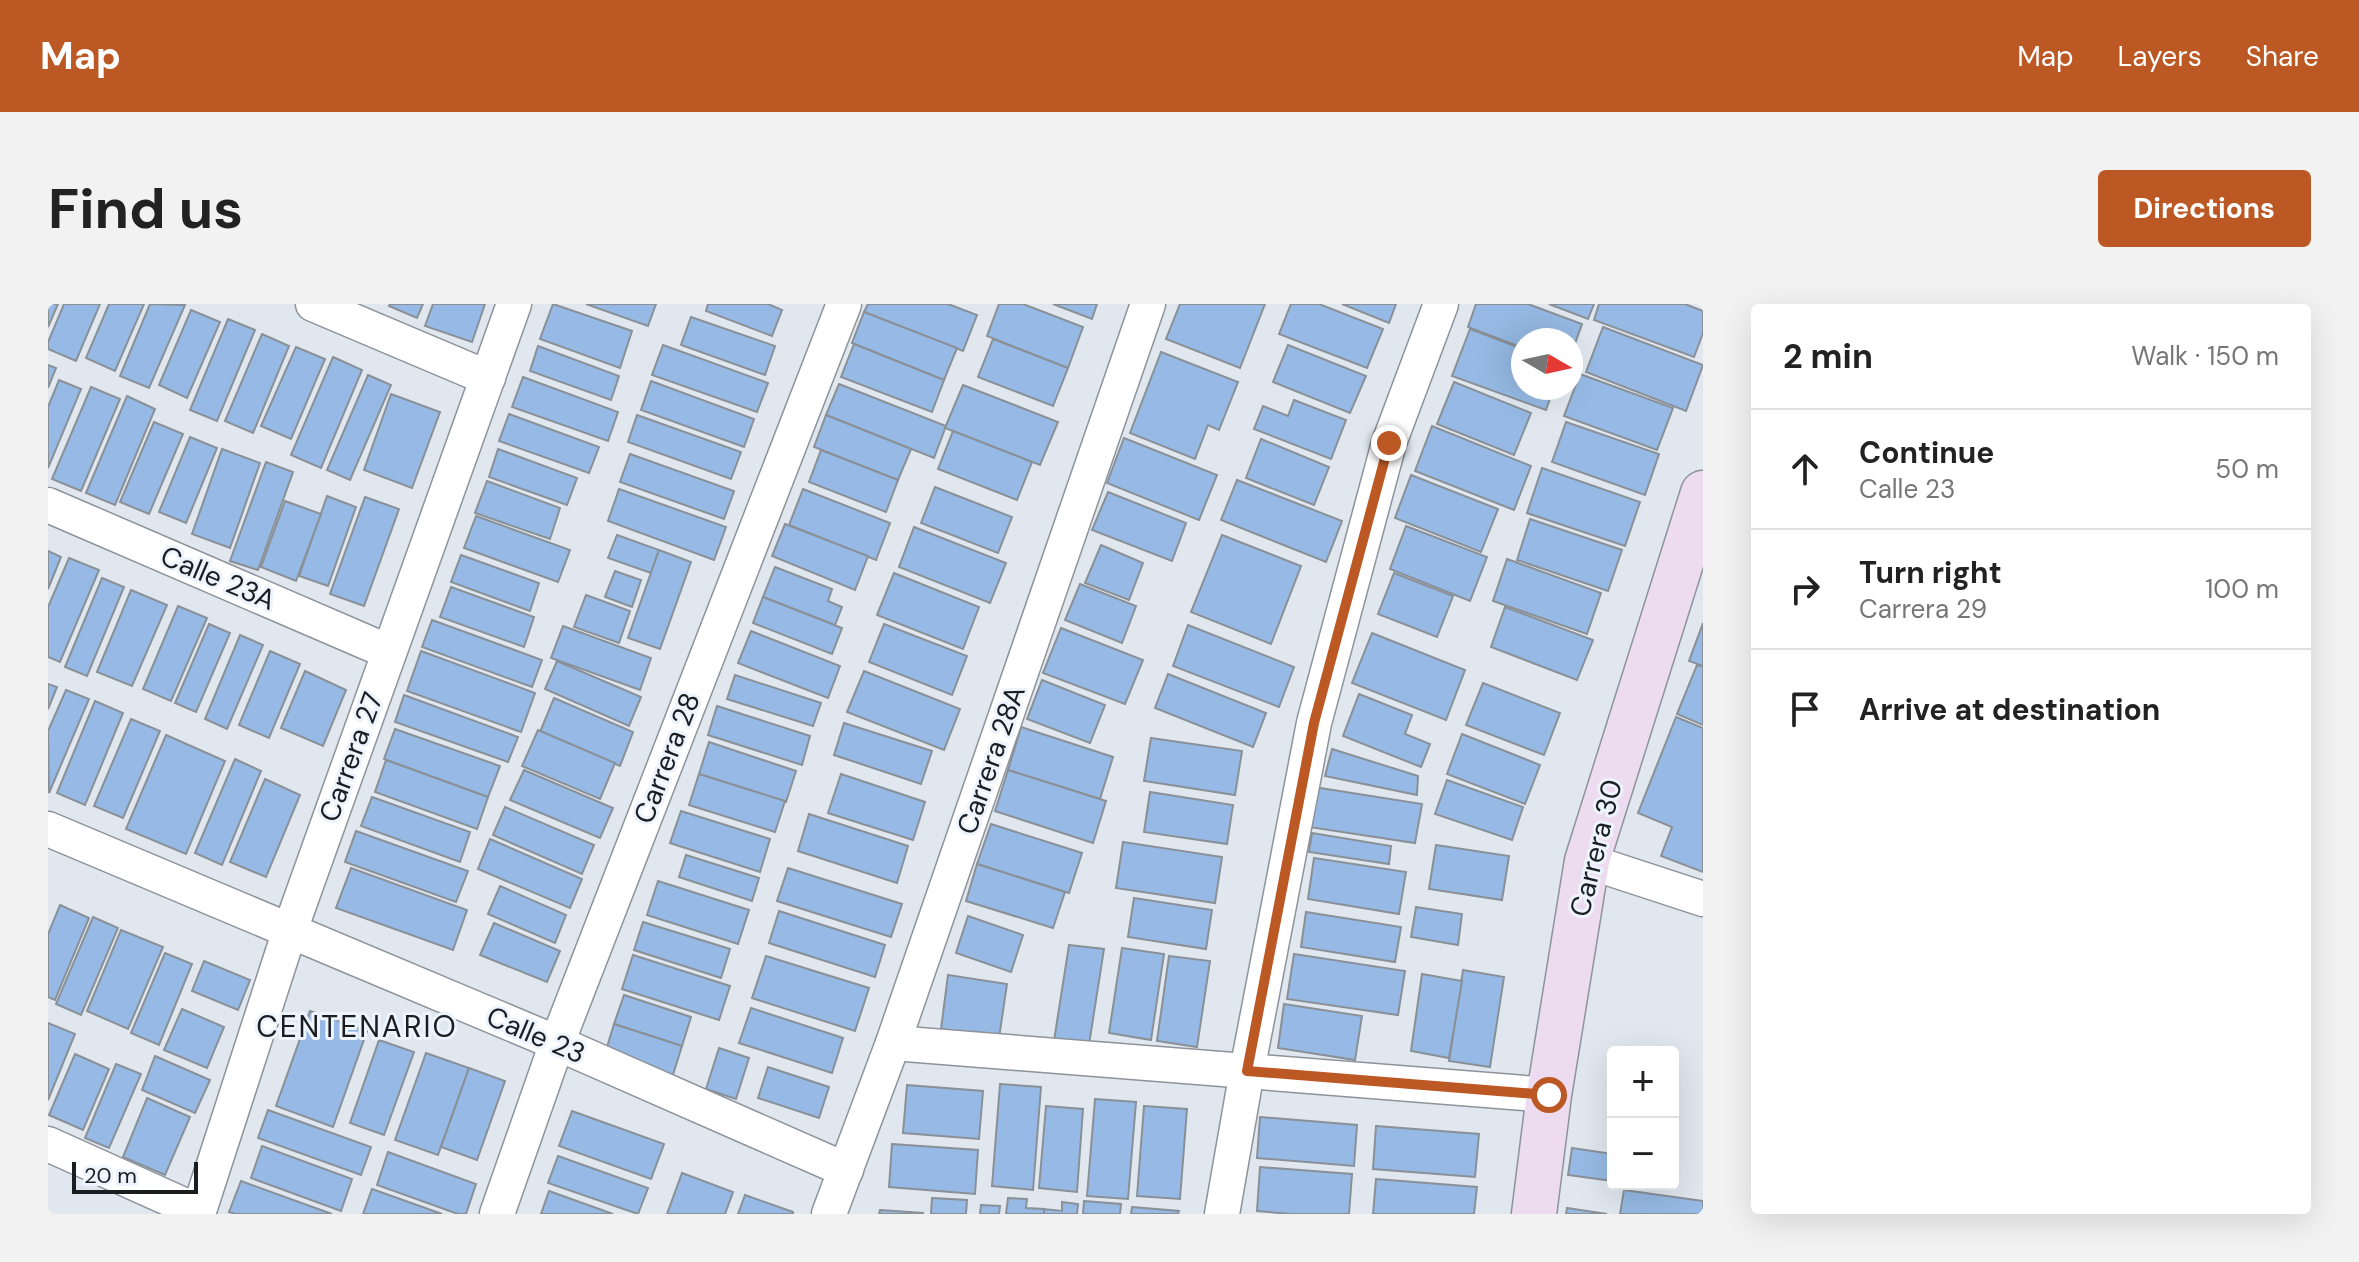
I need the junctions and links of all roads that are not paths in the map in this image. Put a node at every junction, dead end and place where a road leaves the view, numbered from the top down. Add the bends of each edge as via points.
1 (313, 304) edge
2 (514, 304) edge
3 (844, 304) edge
4 (1148, 304) edge
5 (1441, 304) edge
6 (488, 378) junction
7 (1703, 493) edge
8 (48, 505) edge
9 (389, 652) junction
10 (48, 829) edge
11 (1587, 861) junction
12 (1703, 899) edge
13 (290, 930) junction
14 (557, 1043) junction
15 (893, 1043) junction
16 (1247, 1071) junction
17 (1549, 1095) junction
18 (48, 1144) edge
19 (846, 1170) junction
20 (198, 1213) edge
21 (497, 1214) edge
22 (829, 1214) edge
23 (1222, 1214) edge
24 (1534, 1214) edge

1 - 6 street
2 - 6 street, Carrera 27
3 - 14 street, Carrera 28
4 - 15 street, Carrera 28A
5 - 16 street via 1389,443 1314,723
6 - 9 street, Carrera 27
7 - 11 street, Carrera 30
8 - 9 street, Calle 23A
9 - 13 street, Carrera 27
10 - 13 street, Calle 23
11 - 12 street
11 - 17 street, Carrera 30
13 - 14 street, Calle 23
13 - 20 street, Carrera 27
14 - 19 street, Calle 23
14 - 21 street, Carrera 28
15 - 16 street
15 - 19 street, Carrera 28A
16 - 17 street
16 - 23 street
17 - 24 street, Carrera 30
18 - 20 street
19 - 22 street, Carrera 28A

